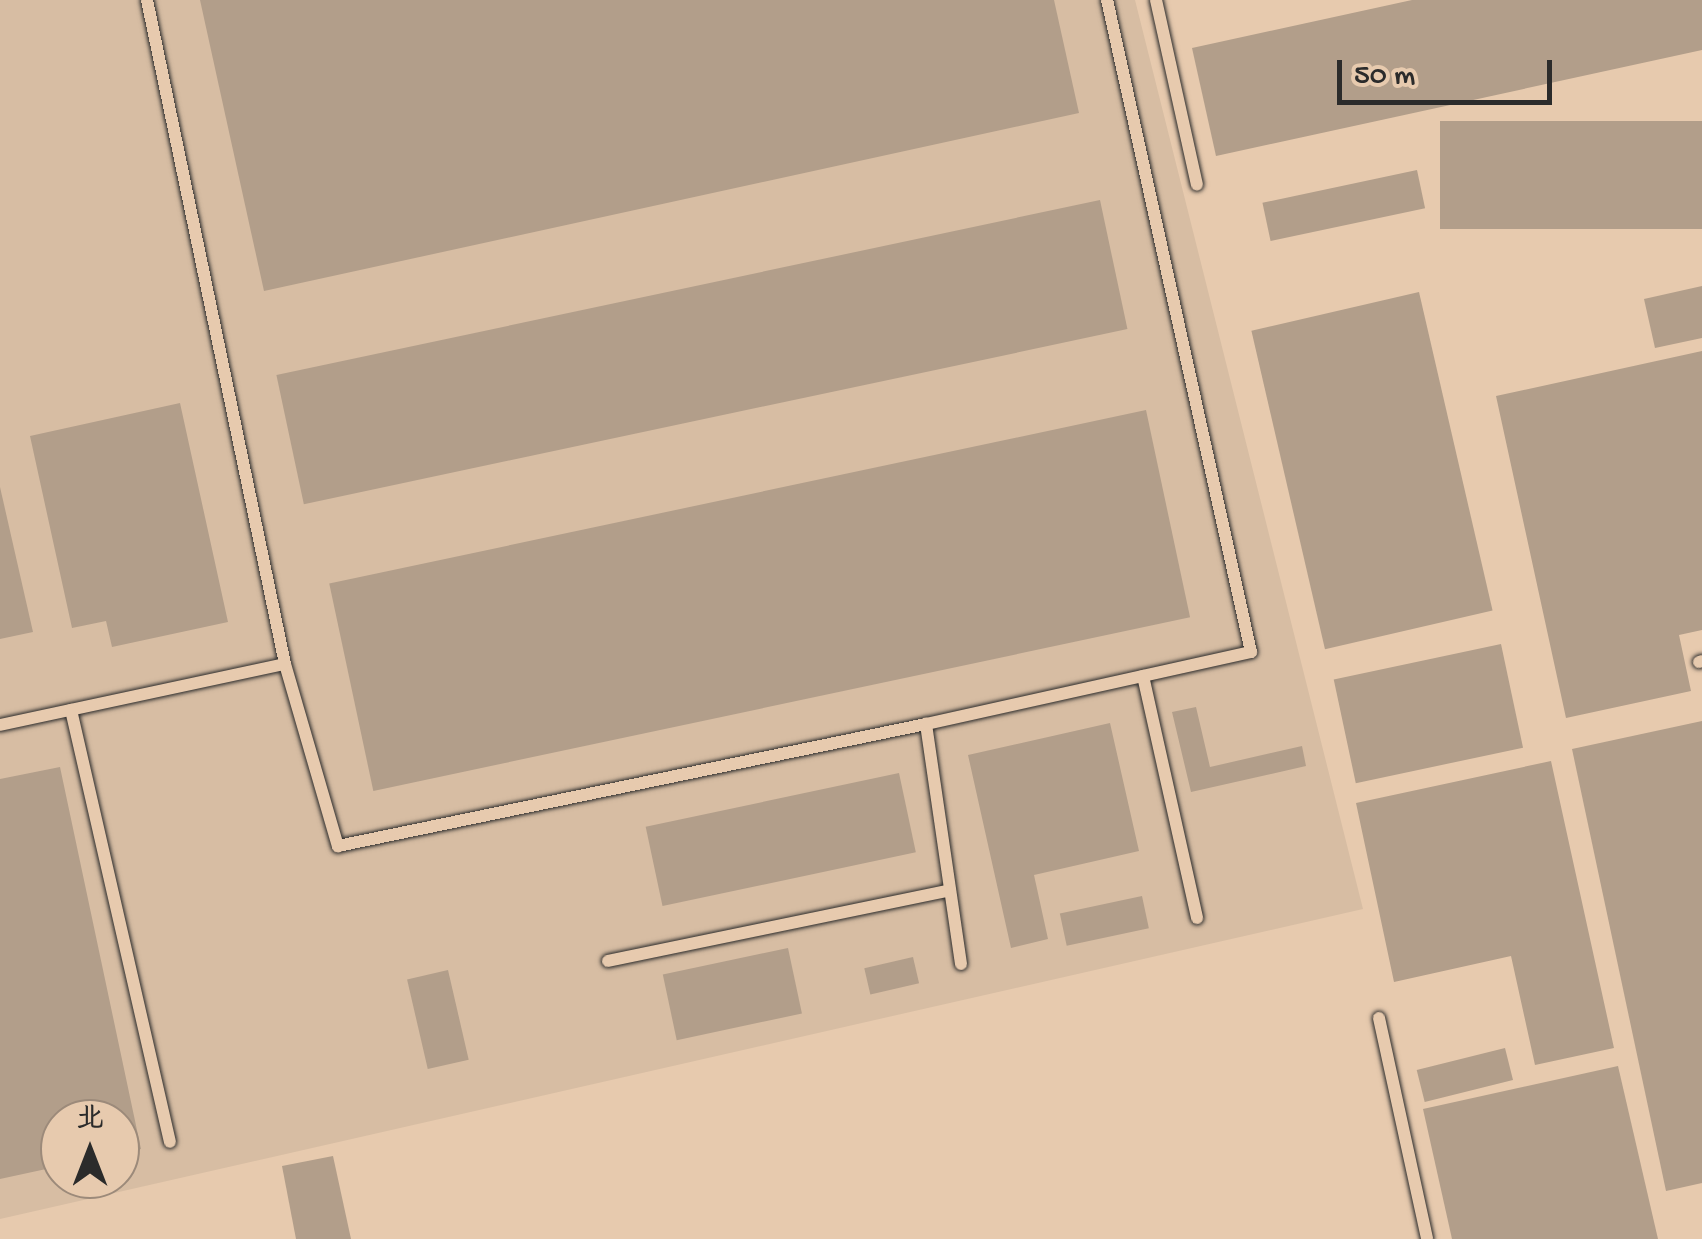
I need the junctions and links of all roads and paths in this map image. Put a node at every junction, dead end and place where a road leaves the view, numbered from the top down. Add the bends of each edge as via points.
1 (147, 0) edge
2 (1106, 0) edge
3 (1156, 0) edge
4 (1197, 185) dead end
5 (285, 664) junction
6 (1144, 676) junction
7 (71, 710) junction
8 (926, 724) junction
9 (0, 725) edge
10 (950, 890) junction
11 (1196, 918) dead end
12 (608, 961) dead end
13 (960, 964) dead end
14 (1379, 1018) dead end
15 (170, 1142) dead end
16 (1427, 1239) edge

1 - 5 lane
2 - 6 lane via 1251,652
3 - 4 lane
5 - 7 lane
5 - 8 lane via 338,846
6 - 8 lane
6 - 11 lane
7 - 9 lane
7 - 15 lane
8 - 10 lane
10 - 12 lane
10 - 13 lane
14 - 16 lane

